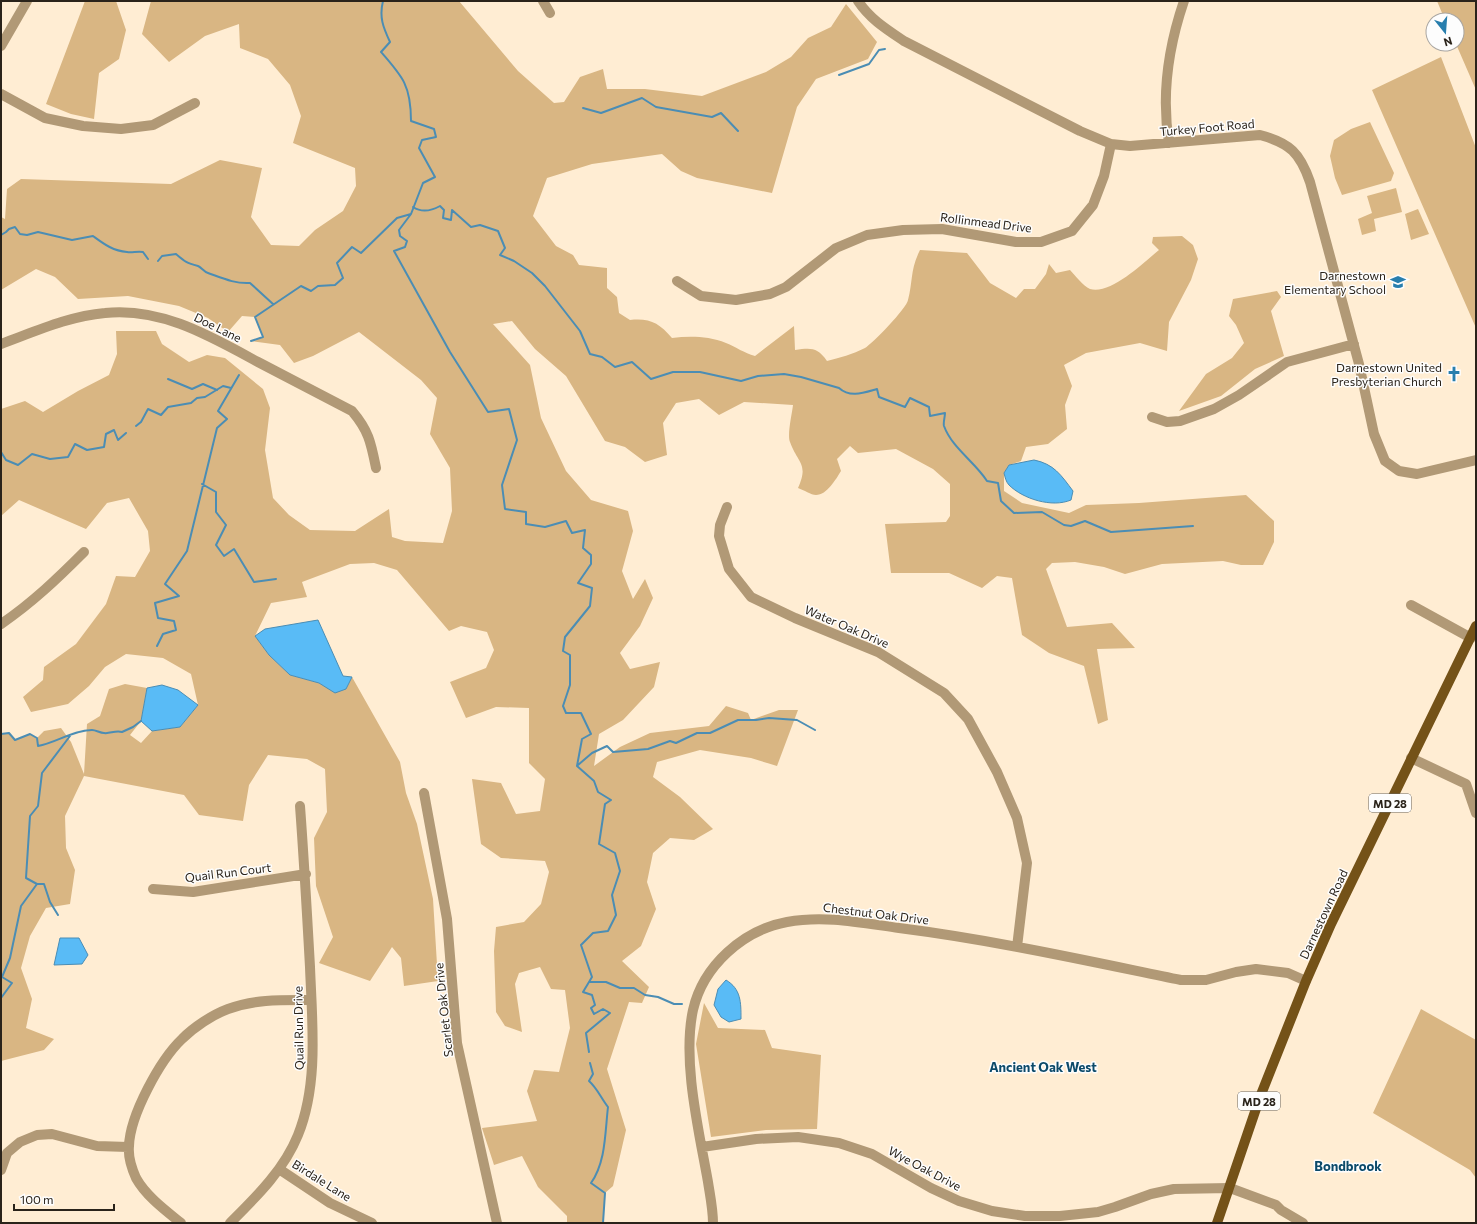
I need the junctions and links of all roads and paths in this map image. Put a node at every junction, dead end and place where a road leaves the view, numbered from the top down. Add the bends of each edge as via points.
1 (27, 1) edge
2 (543, 1) edge
3 (858, 1) edge
4 (1184, 1) edge
5 (550, 13) dead end
6 (1, 46) edge
7 (1, 94) edge
8 (195, 103) dead end
9 (1169, 143) junction
10 (1111, 144) junction
11 (677, 281) dead end
12 (1, 344) edge
13 (1354, 344) junction
14 (1152, 417) dead end
15 (1476, 460) edge
16 (376, 468) dead end
17 (727, 507) dead end
18 (84, 552) dead end
19 (1411, 605) dead end
20 (1, 624) edge
21 (1476, 626) edge
22 (1471, 638) junction
23 (1411, 758) junction
24 (424, 793) dead end
25 (300, 806) dead end
26 (1476, 813) edge
27 (306, 874) junction
28 (153, 889) dead end
29 (1017, 947) junction
30 (1306, 981) junction
31 (311, 1000) junction
32 (128, 1147) junction
33 (702, 1147) junction
34 (279, 1168) junction
35 (1, 1170) edge
36 (1230, 1188) junction
37 (181, 1223) edge
38 (230, 1223) edge
39 (372, 1223) edge
40 (497, 1223) edge
41 (714, 1223) edge
42 (1217, 1223) edge
43 (1303, 1223) edge

1 - 6 street
2 - 5 street
3 - 10 street, Turkey Foot Road via 870,17 904,40 1080,131
4 - 9 street via 1168,57 1165,83
7 - 8 street via 45,118 83,126 121,129 152,125
9 - 10 street, Turkey Foot Road via 1130,146
9 - 13 street, Turkey Foot Road via 1260,135 1278,140 1296,154 1310,182
10 - 11 street, Rollinmead Drive via 1104,176 1093,204 1072,231 1041,242 1016,242 942,229 902,230 868,234 836,248 786,287 770,294 736,300 701,296
12 - 16 street, Doe Lane via 55,324 105,313 132,312 163,317 204,333 352,411 364,425
13 - 14 street via 1287,362 1239,395 1214,409 1180,422 1167,422
13 - 15 street, Turkey Foot Road via 1374,434 1385,461 1399,471 1416,474
17 - 29 street, Water Oak Drive via 718,536 729,569 751,597 878,652 944,693 968,719 997,772 1017,818 1027,863
18 - 20 street via 54,583
19 - 22 street
21 - 22 main road, Darnestown Road / MD 28
22 - 23 main road, Darnestown Road / MD 28
23 - 26 street via 1466,784
23 - 30 main road, Darnestown Road / MD 28
24 - 40 street, Scarlet Oak Drive via 447,919 457,1044
25 - 27 street, Quail Run Drive
27 - 28 street, Quail Run Court via 193,892
27 - 31 street, Quail Run Drive
29 - 30 street, Chestnut Oak Drive via 1181,980 1206,980 1256,969 1288,974
29 - 33 street, Chestnut Oak Drive via 946,934 828,919 786,922 755,933 728,952 710,970 693,1010 690,1064
30 - 36 main road, Darnestown Road / MD 28 via 1260,1097
31 - 32 street via 248,1003 227,1010 197,1026 172,1050 158,1070 132,1122
31 - 34 street, Quail Run Drive via 312,1076 307,1109 298,1135
32 - 35 street via 97,1146 52,1134 37,1135 20,1142 7,1153
32 - 37 street via 132,1169 143,1189
33 - 36 street, Wye Oak Drive via 756,1139 798,1137 839,1143 872,1154 959,1201 992,1211 1025,1216 1098,1212 1150,1194 1174,1189
33 - 41 street, Chestnut Oak Drive
34 - 38 street, Quail Run Drive via 258,1195
34 - 39 street, Birdale Lane via 330,1202
36 - 42 main road, Darnestown Road / MD 28
36 - 43 street via 1276,1205

